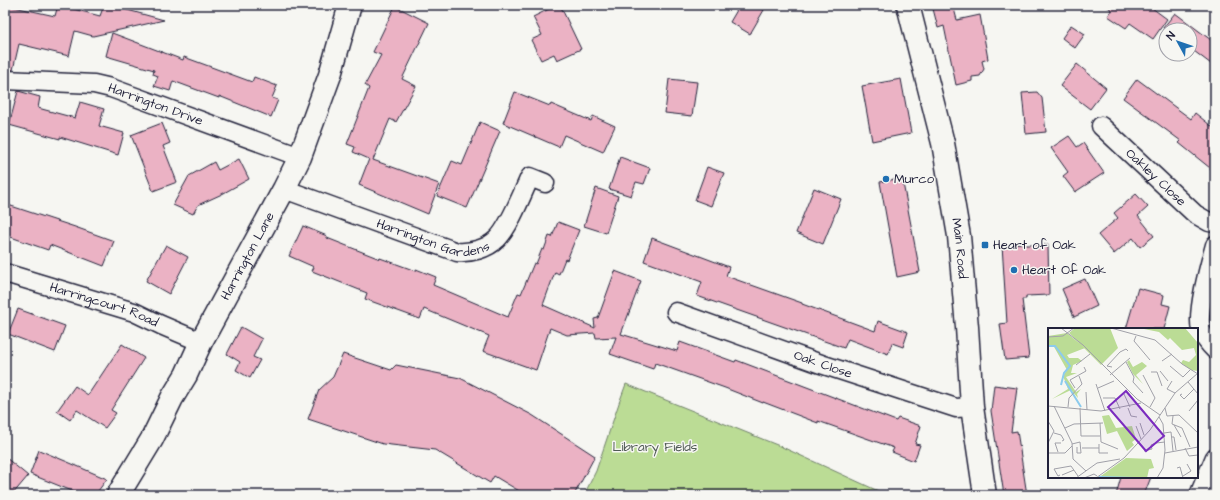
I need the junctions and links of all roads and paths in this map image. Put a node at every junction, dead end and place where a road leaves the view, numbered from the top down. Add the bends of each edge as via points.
1 (350, 5) edge
2 (908, 5) edge
3 (5, 80) edge
4 (1101, 126) dead end
5 (300, 157) junction
6 (545, 183) dead end
7 (284, 189) junction
8 (1215, 223) edge
9 (1215, 245) edge
10 (5, 274) edge
11 (676, 312) dead end
12 (201, 342) junction
13 (1215, 350) edge
14 (972, 407) junction
15 (1215, 457) edge
16 (980, 459) junction
17 (118, 495) edge
18 (974, 495) edge
19 (985, 495) edge
20 (1199, 495) edge

1 - 5 street, Harrington Lane via 330,75
2 - 14 street, Main Road via 943,143 960,236
3 - 5 street, Harrington Drive via 94,84 111,88
4 - 8 street, Oakley Close via 1195,214
5 - 7 street, Harrington Lane
6 - 7 street, Harrington Gardens via 530,176 507,225 497,239 480,249 463,253
7 - 12 street, Harrington Lane
9 - 13 street via 1203,293 1200,321 1205,338
10 - 12 street, Harringcourt Road via 134,312
11 - 14 street, Oak Close via 821,364 956,408
12 - 17 street, Harrington Lane via 152,439
14 - 16 street, Main Road
15 - 20 street
16 - 18 street
16 - 19 street, Main Road

